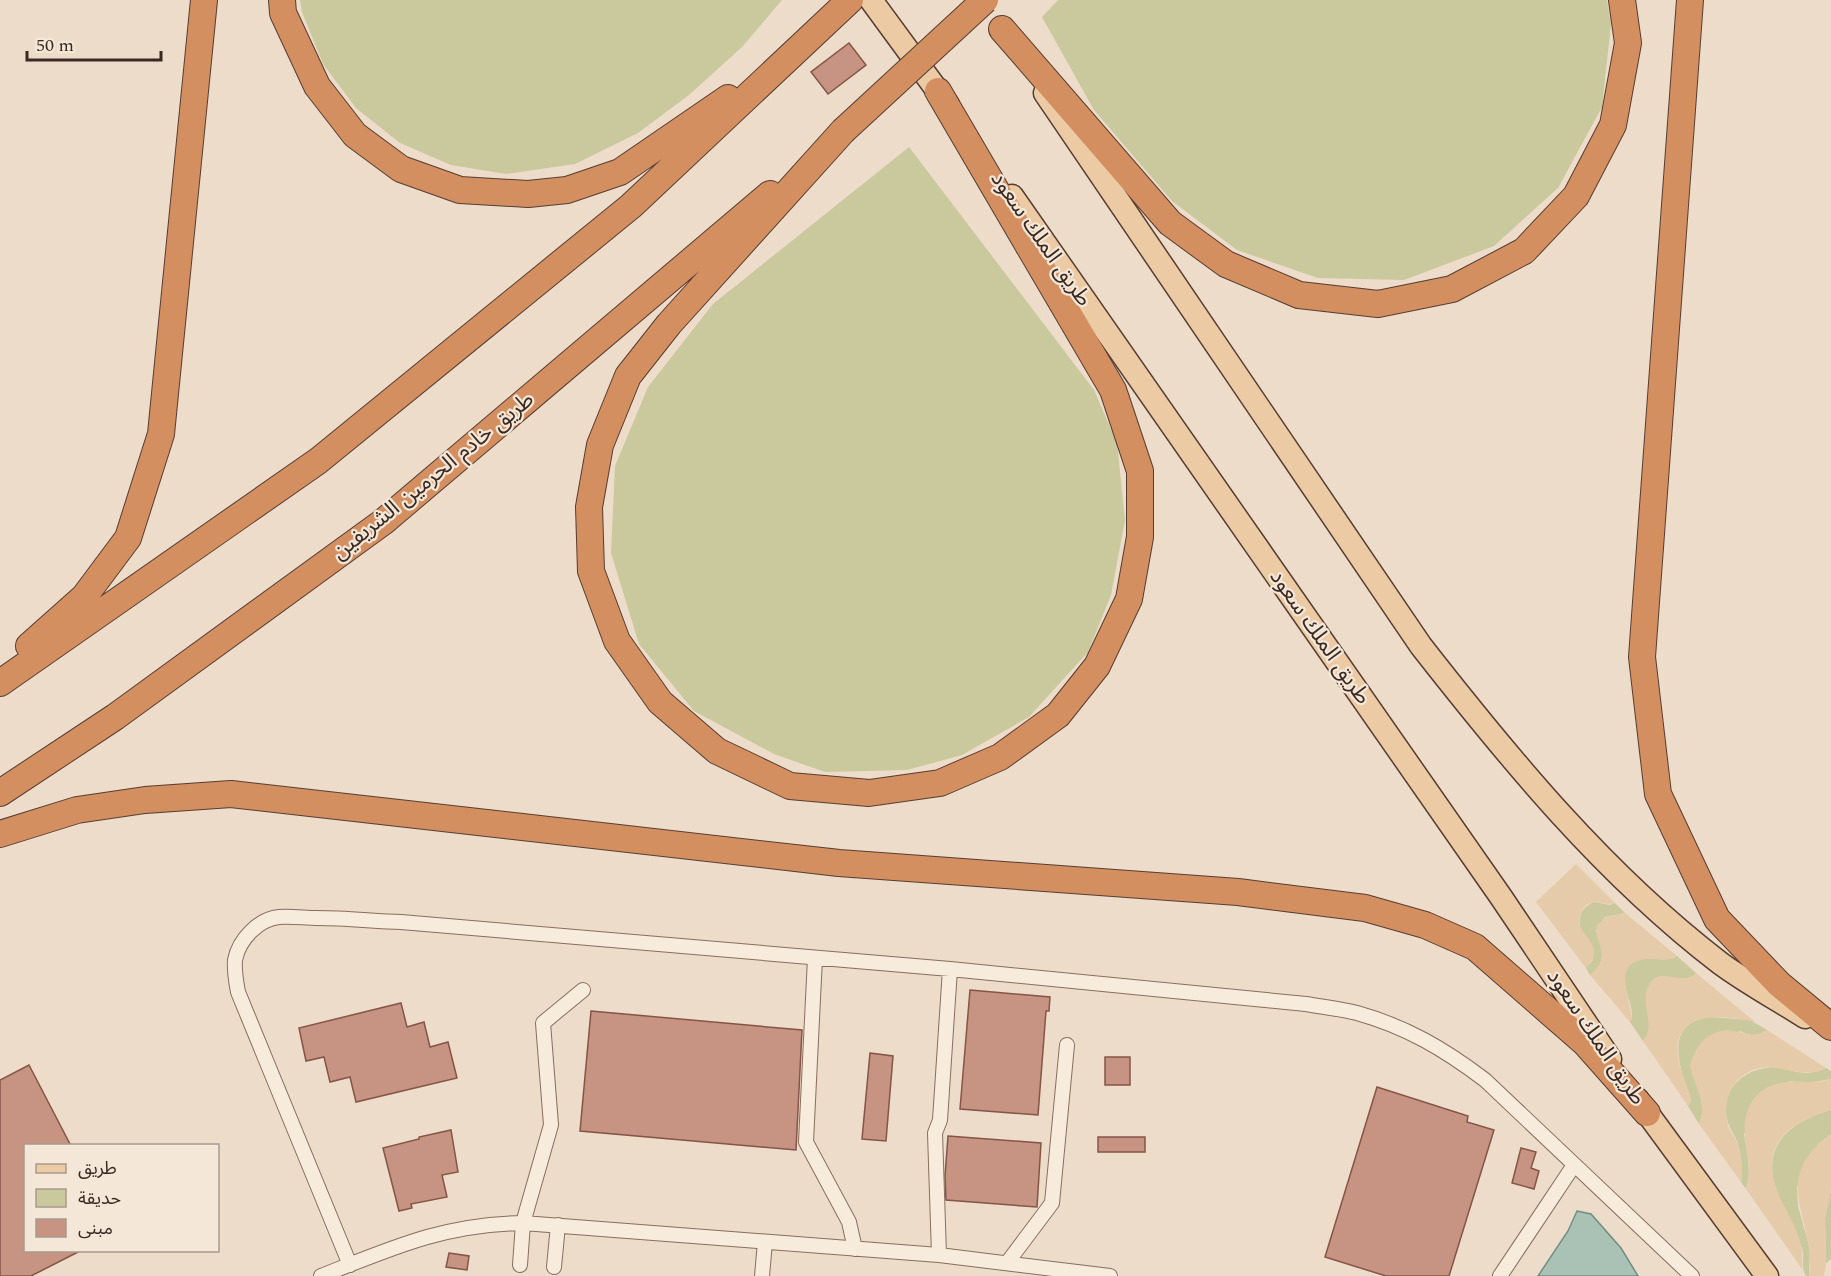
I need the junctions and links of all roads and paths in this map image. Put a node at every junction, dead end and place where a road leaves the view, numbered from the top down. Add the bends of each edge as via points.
1 (204, 0) edge
2 (282, 0) edge
3 (850, 0) edge
4 (871, 0) edge
5 (983, 0) edge
6 (1622, 0) edge
7 (1690, 0) edge
8 (1002, 29) junction
9 (798, 51) junction
10 (938, 90) junction
11 (843, 131) junction
12 (0, 671) edge
13 (0, 683) edge
14 (0, 793) edge
15 (0, 834) edge
16 (815, 958) junction
17 (950, 969) junction
18 (583, 990) dead end
19 (1831, 1027) edge
20 (1831, 1034) edge
21 (1067, 1045) dead end
22 (1647, 1113) junction
23 (1574, 1165) junction
24 (523, 1223) junction
25 (558, 1226) junction
26 (765, 1242) junction
27 (855, 1249) junction
28 (939, 1255) junction
29 (1007, 1263) junction
30 (350, 1265) junction
31 (520, 1265) dead end
32 (554, 1268) dead end
33 (321, 1276) edge
34 (762, 1276) edge
35 (1110, 1276) edge
36 (1500, 1276) edge
37 (1692, 1276) edge
38 (1767, 1276) edge

1 - 12 highway via 161,434 128,538 84,597
2 - 9 highway via 283,12 317,86 355,135 401,169 460,190 528,194 567,190 620,172
3 - 9 highway
4 - 10 main road, طريق الملك سعود
5 - 8 main road
5 - 11 highway, bridge
6 - 8 highway via 1628,43 1614,125 1576,196 1524,251 1452,289 1378,304 1299,295 1216,257 1170,223
7 - 19 highway via 1642,657 1658,794 1717,919 1779,984
8 - 20 main road via 1414,637 1481,723 1590,847 1649,904 1721,964
9 - 13 highway via 631,206 318,461
10 - 11 highway via 1113,390 1140,471 1140,537 1129,599 1097,666 1058,716 1000,757 940,783 869,793 790,786 717,751 660,702 623,650 591,571 589,507 600,445 628,376 669,324
10 - 22 main road, طريق الملك سعود
11 - 14 highway, طريق خادم الحرمين الشريفين via 383,522 115,717
15 - 22 highway via 77,810 231,794 839,862 1238,892 1365,908 1425,925 1475,947 1585,1043
16 - 17 street
16 - 27 street via 806,1142 849,1222
16 - 30 street via 345,919 279,917 256,926 236,957 238,992
17 - 23 street via 1306,1004 1357,1013 1410,1032 1448,1052 1485,1080
17 - 28 street via 940,1120 935,1133
18 - 24 street via 543,1023 551,1125
21 - 29 street via 1052,1203
22 - 38 main road, طريق الملك سعود
23 - 36 street
23 - 37 street
24 - 25 street
24 - 30 street via 497,1223 438,1233
24 - 31 street
25 - 26 street
25 - 32 street
26 - 27 street
26 - 34 street
27 - 28 street
28 - 29 street
29 - 35 street
30 - 33 street

